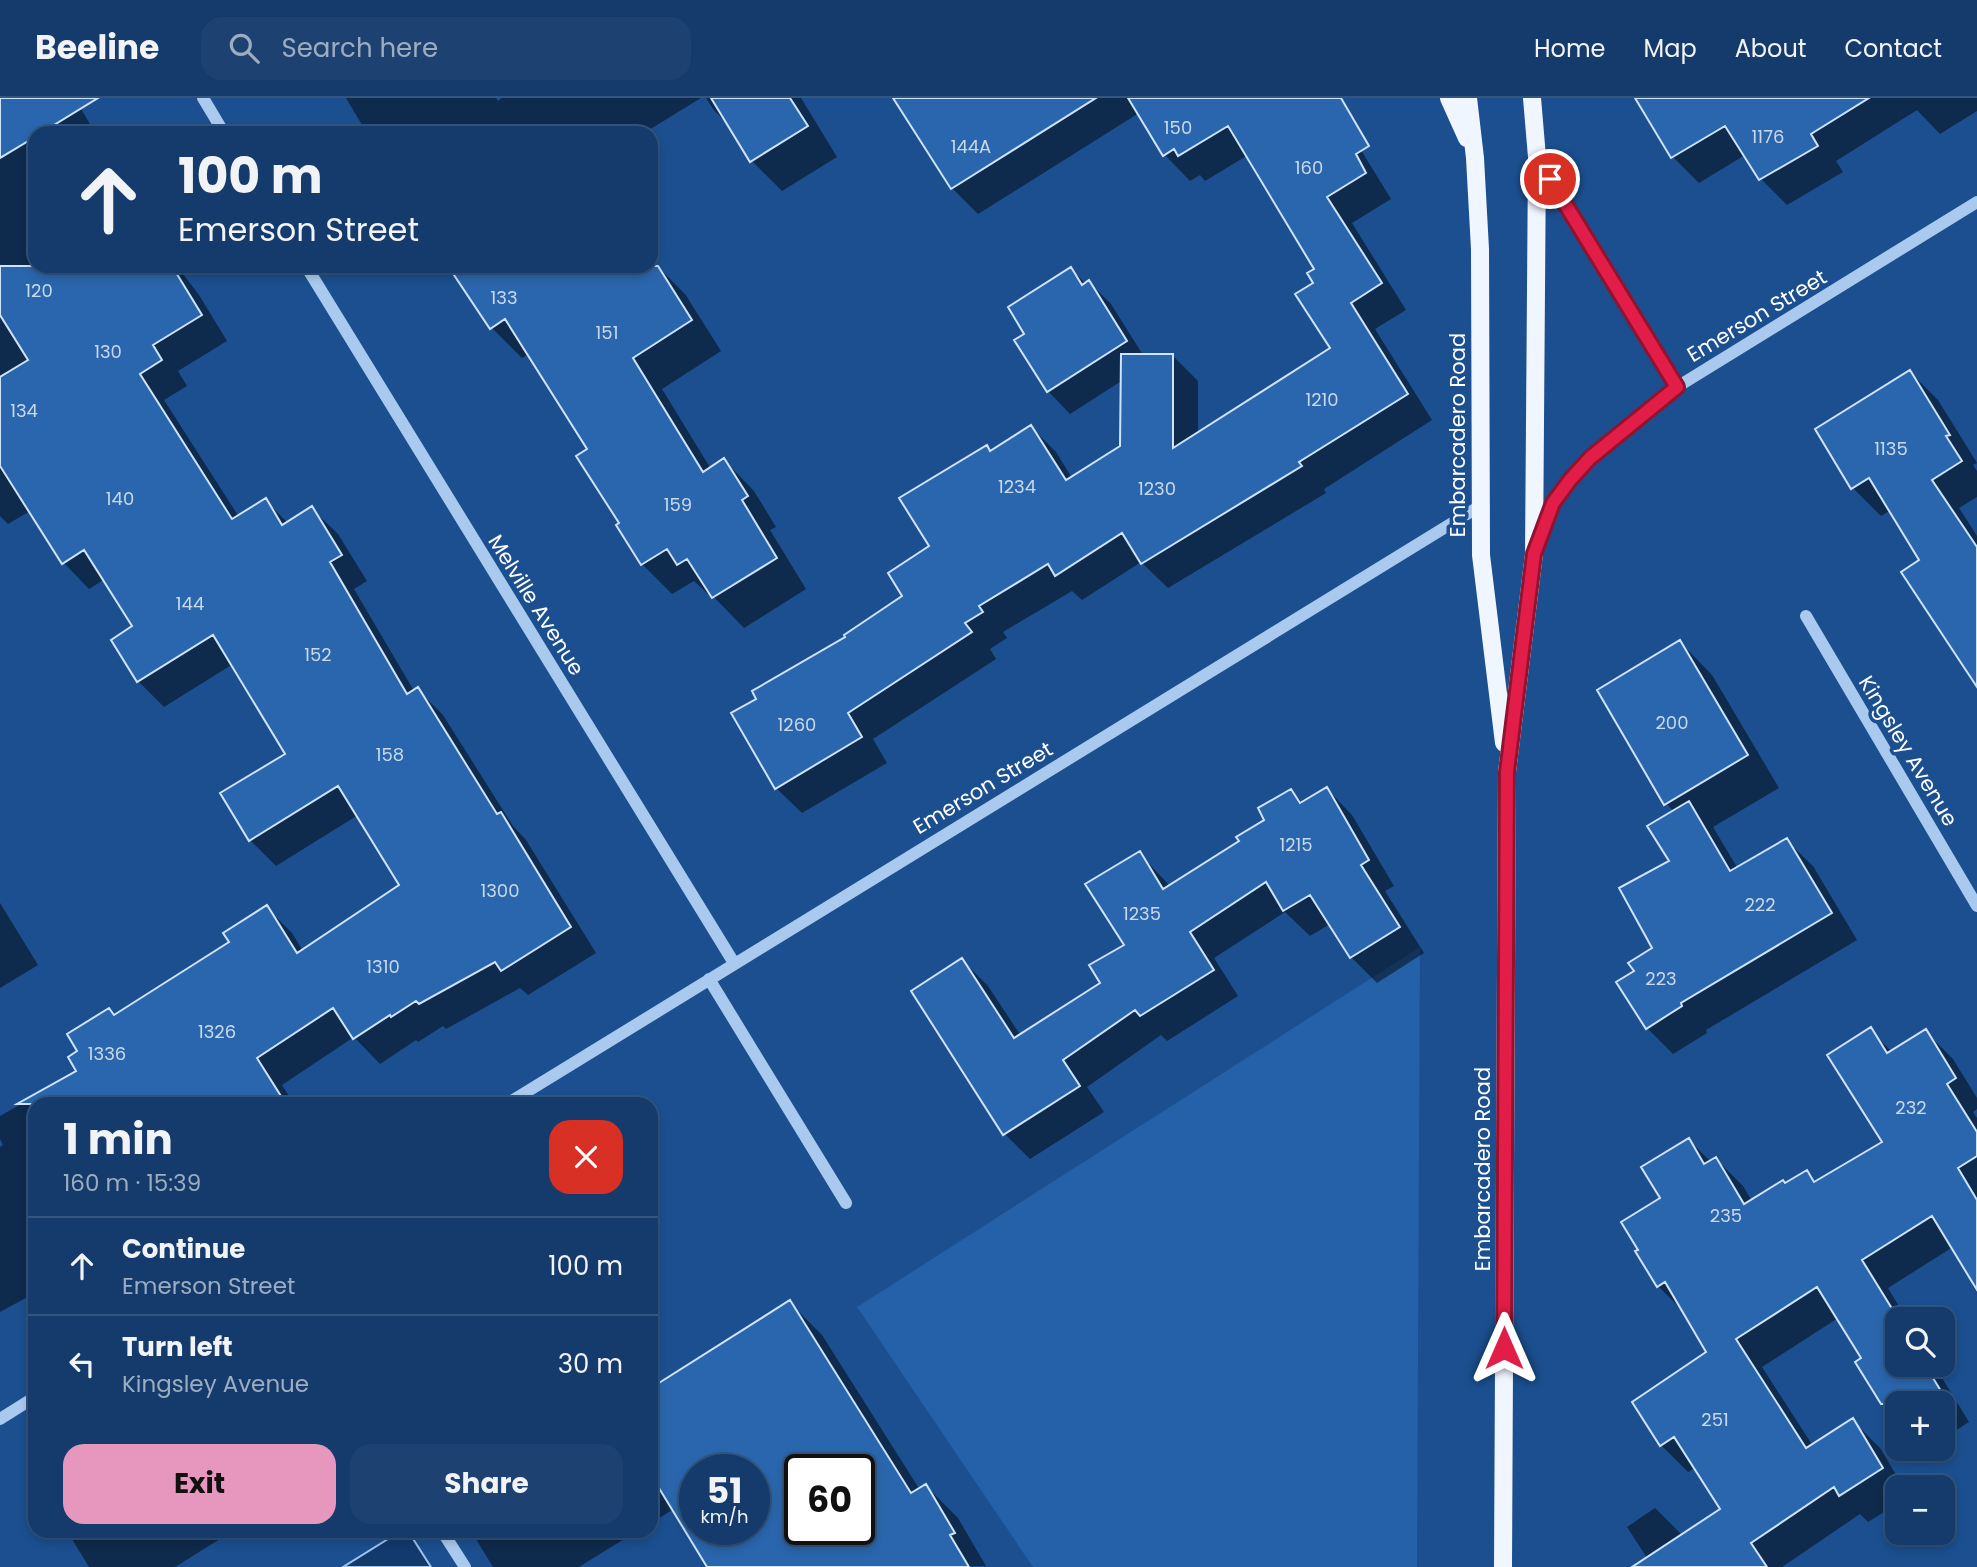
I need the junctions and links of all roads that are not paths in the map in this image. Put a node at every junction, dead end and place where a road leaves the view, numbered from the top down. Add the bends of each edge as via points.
1 (203, 98) edge
2 (1449, 98) edge
3 (1468, 98) edge
4 (1532, 98) edge
5 (1540, 98) edge
6 (220, 126) edge
7 (1537, 157) junction
8 (1475, 158) junction
9 (1977, 202) edge
10 (310, 273) edge
11 (1677, 387) junction
12 (1480, 506) junction
13 (1534, 554) junction
14 (1806, 616) dead end
15 (1507, 772) junction
16 (1977, 906) edge
17 (734, 963) junction
18 (709, 979) junction
19 (518, 1097) edge
20 (846, 1203) dead end
21 (28, 1401) edge
22 (0, 1419) edge
23 (446, 1538) edge
24 (465, 1567) edge
25 (1503, 1567) edge

1 - 6 street
2 - 8 main road
3 - 8 main road, Embarcadero Road
4 - 7 main road, Embarcadero Road
5 - 7 main road
7 - 11 street
7 - 13 main road, Embarcadero Road
8 - 12 main road, Embarcadero Road via 1480,249
9 - 11 street, Emerson Street
10 - 17 street, Melville Avenue
11 - 13 street, Emerson Street via 1570,480 1553,503
12 - 15 main road, Embarcadero Road via 1481,555
12 - 17 street, Emerson Street
13 - 15 main road, Embarcadero Road
14 - 16 street, Kingsley Avenue
15 - 25 main road, Embarcadero Road
17 - 18 street, Emerson Street
18 - 19 street, Emerson Street
18 - 20 street
21 - 22 street
23 - 24 street

